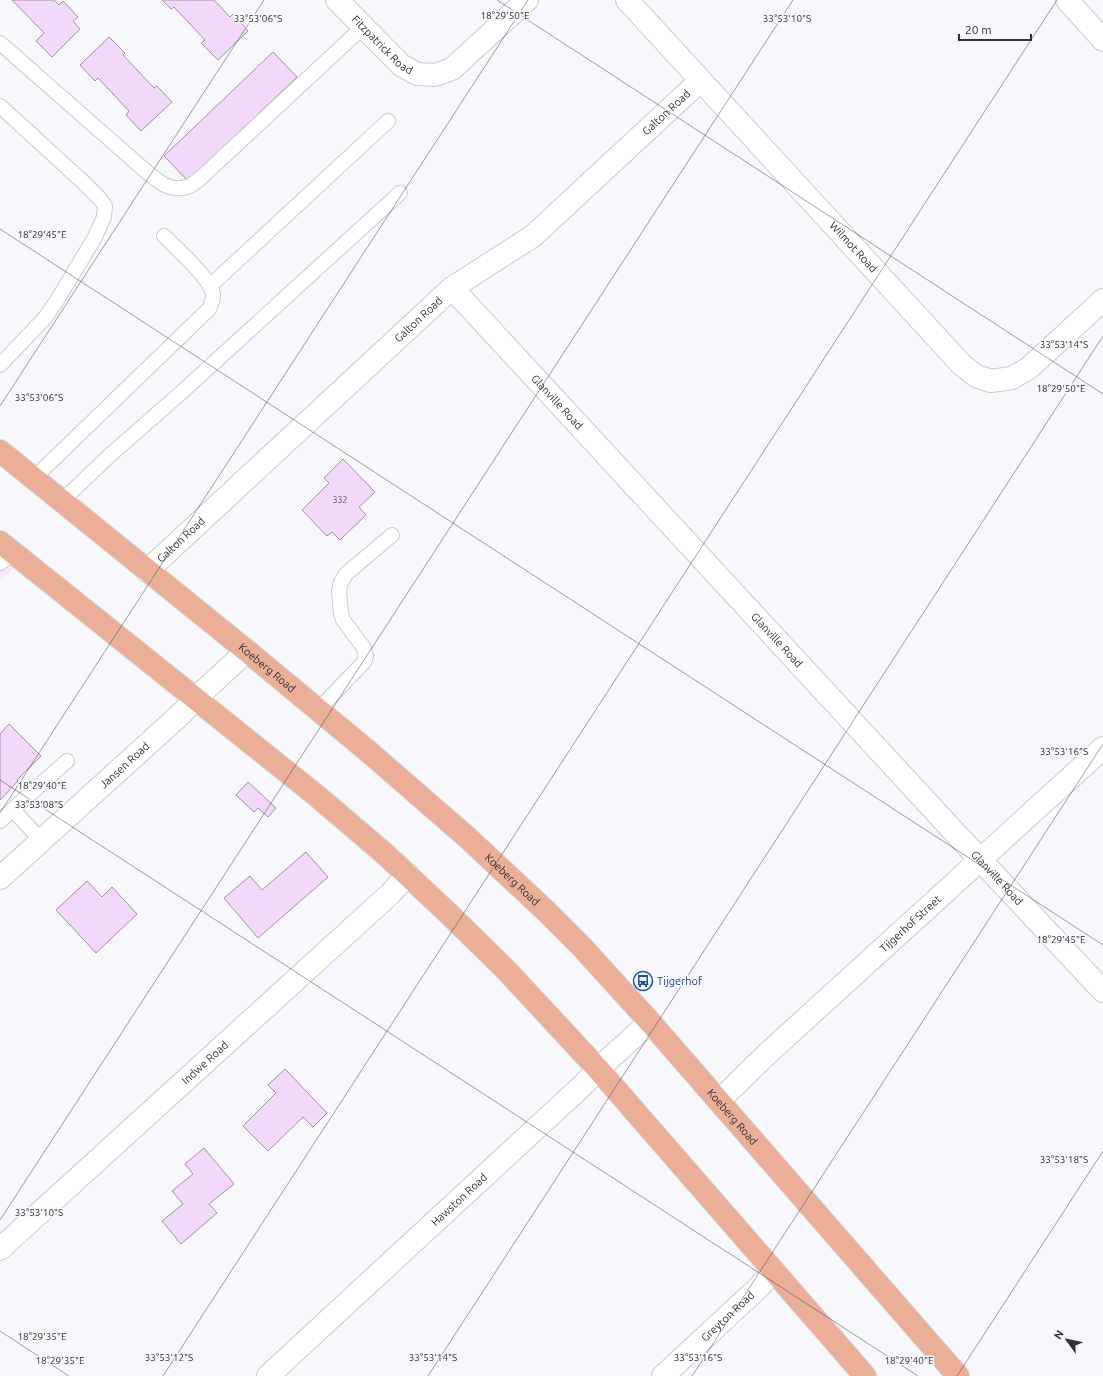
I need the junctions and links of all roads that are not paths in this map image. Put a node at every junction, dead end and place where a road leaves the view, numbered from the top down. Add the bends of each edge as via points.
1 (337, 0) edge
2 (527, 0) edge
3 (627, 0) edge
4 (1067, 0) edge
5 (363, 27) junction
6 (1103, 40) edge
7 (0, 43) edge
8 (700, 81) junction
9 (0, 106) edge
10 (388, 121) dead end
11 (400, 193) dead end
12 (164, 236) dead end
13 (210, 286) junction
14 (452, 288) junction
15 (1103, 300) edge
16 (0, 365) edge
17 (0, 452) edge
18 (33, 479) junction
19 (61, 502) junction
20 (392, 535) dead end
21 (4, 552) edge
22 (147, 571) junction
23 (247, 651) junction
24 (196, 698) junction
25 (318, 710) junction
26 (1103, 748) edge
27 (66, 761) dead end
28 (13, 810) junction
29 (0, 821) edge
30 (41, 840) junction
31 (981, 860) junction
32 (408, 875) junction
33 (0, 878) edge
34 (1103, 991) edge
35 (650, 1022) junction
36 (598, 1069) junction
37 (719, 1101) junction
38 (0, 1249) edge
39 (774, 1271) junction
40 (268, 1376) edge
41 (663, 1376) edge
42 (865, 1376) edge
43 (958, 1376) edge

1 - 5 street, Fitzpatrick Road
2 - 5 street, Fitzpatrick Road via 452,69 435,75 417,74 400,65
3 - 8 street, Wilmot Road
4 - 6 street
5 - 7 lane via 205,174 191,186 176,189 160,183
8 - 14 street, Galton Road via 533,236
8 - 15 street, Wilmot Road via 961,364 976,376 992,381 1012,378 1029,368
9 - 16 lane via 83,182 105,206 104,217 95,237 56,302 44,319
10 - 13 lane
11 - 19 lane
12 - 13 lane
13 - 18 lane via 213,294 209,309
14 - 22 street, Galton Road
14 - 31 street, Glanville Road
17 - 18 main road, Koeberg Road
18 - 19 main road, Koeberg Road
19 - 22 main road, Koeberg Road
20 - 25 lane via 346,574 341,582 340,605 343,620 364,648 366,656 364,662
21 - 24 main road
22 - 23 main road, Koeberg Road
23 - 24 street, Jansen Road
23 - 25 main road, Koeberg Road
24 - 30 street, Jansen Road
24 - 32 main road via 322,800
25 - 35 main road, Koeberg Road via 410,786 503,870 582,948
26 - 31 street, Tijgerhof Street
27 - 28 lane
28 - 29 lane
28 - 30 lane
30 - 33 street, Jansen Road
31 - 34 street, Glanville Road
31 - 37 street, Tijgerhof Street
32 - 36 main road via 507,971
32 - 38 street, Indwe Road
35 - 36 street, Hawston Road
35 - 37 main road, Koeberg Road
36 - 39 main road
36 - 40 street, Hawston Road
37 - 43 main road, Koeberg Road
39 - 41 street, Greyton Road
39 - 42 main road

